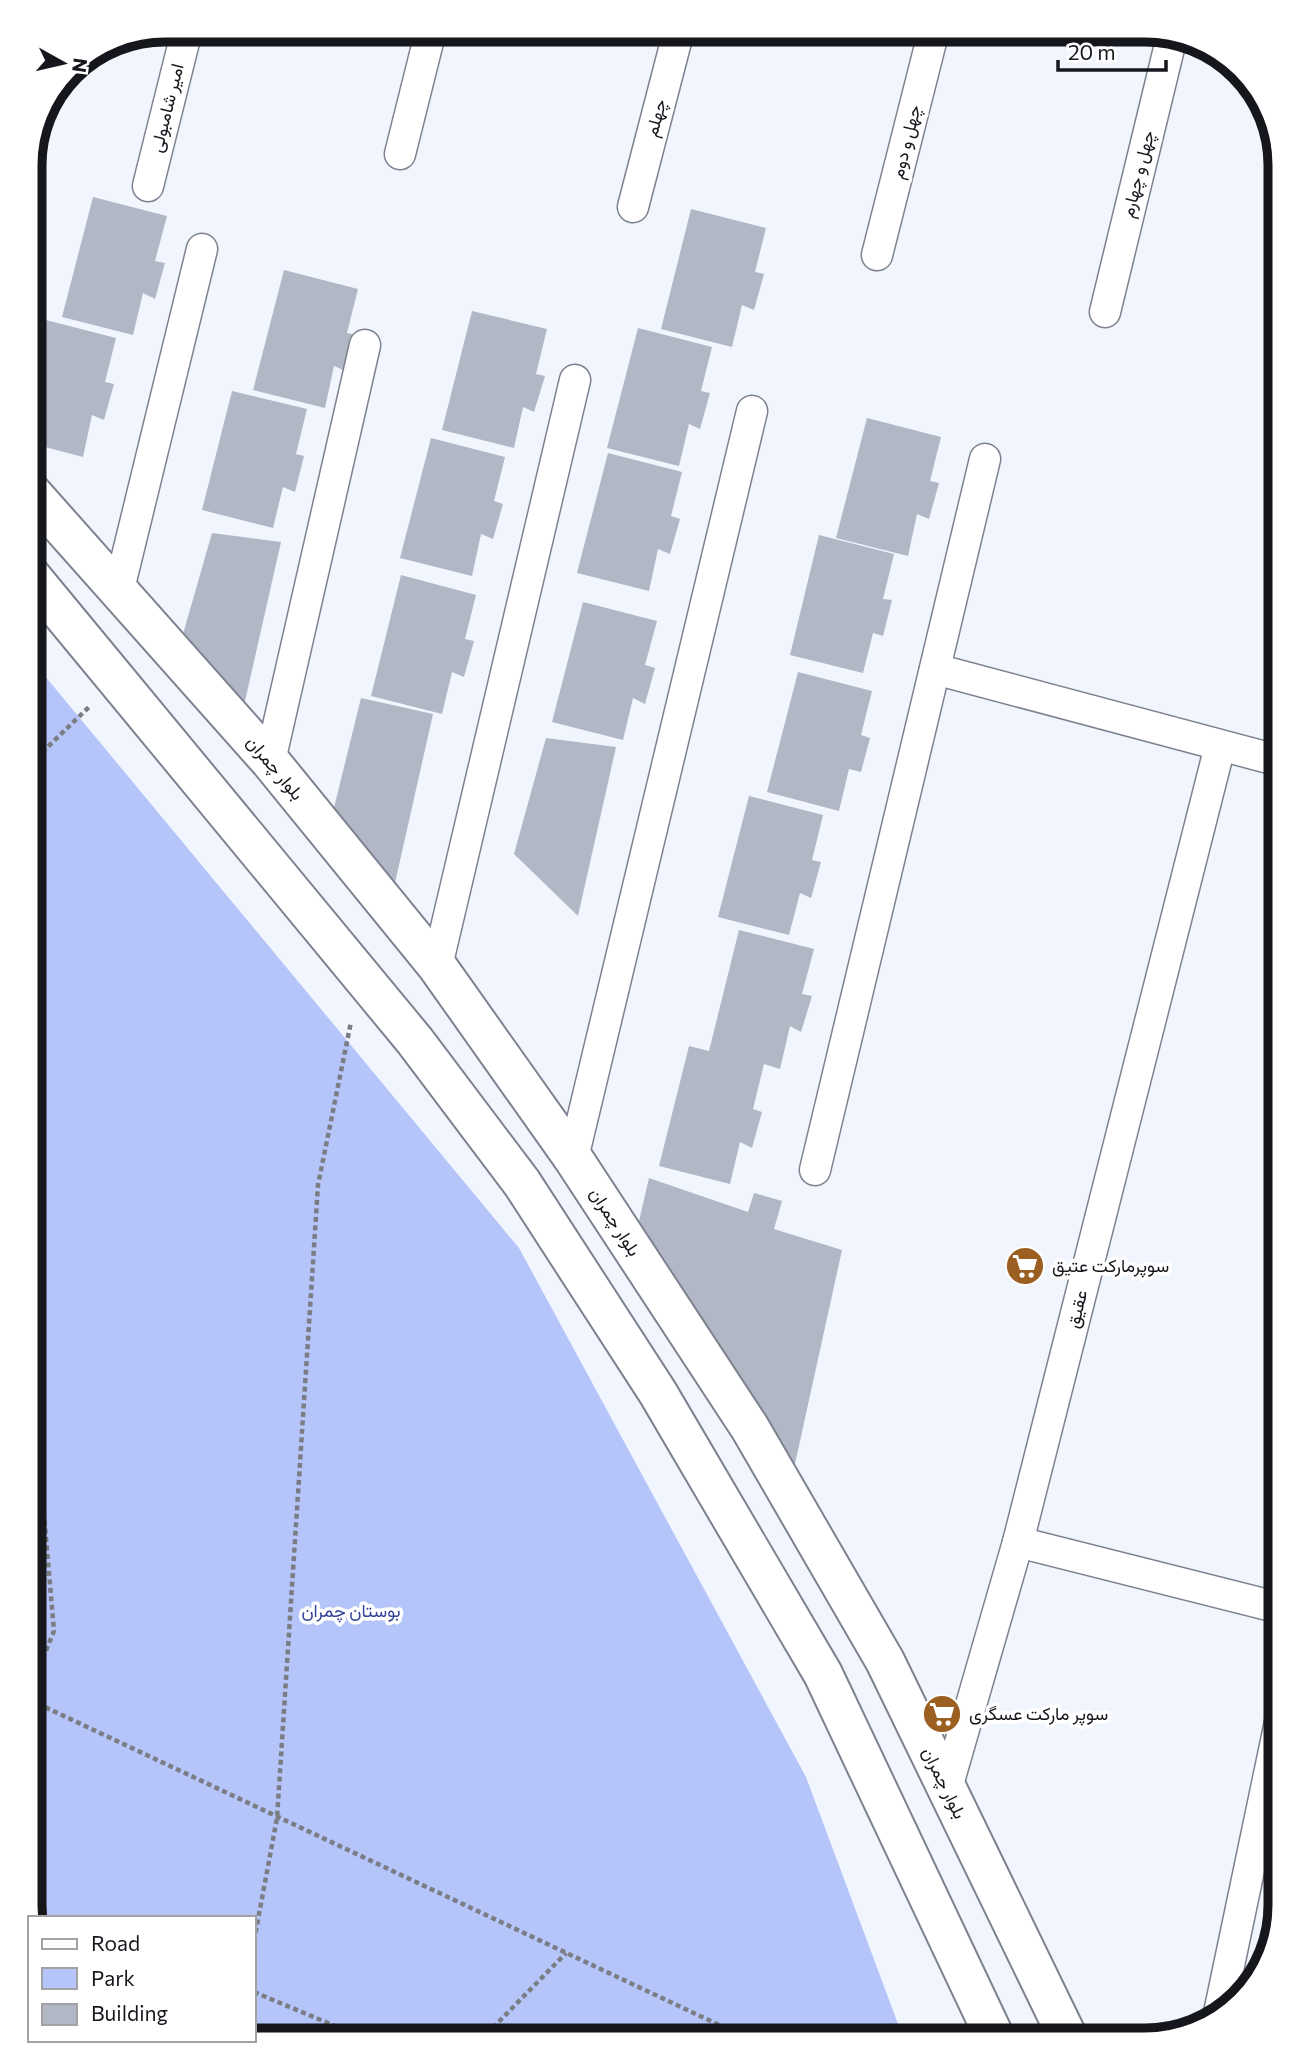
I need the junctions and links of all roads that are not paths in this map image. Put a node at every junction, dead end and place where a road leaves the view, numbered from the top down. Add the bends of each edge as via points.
1 (184, 42) edge
2 (428, 42) edge
3 (676, 42) edge
4 (931, 42) edge
5 (1170, 44) edge
6 (400, 154) dead end
7 (148, 186) dead end
8 (633, 207) dead end
9 (202, 249) dead end
10 (877, 255) dead end
11 (1105, 312) dead end
12 (365, 345) dead end
13 (575, 380) dead end
14 (752, 411) dead end
15 (985, 459) dead end
16 (42, 504) edge
17 (42, 589) edge
18 (119, 589) junction
19 (934, 669) junction
20 (1220, 746) junction
21 (1268, 758) edge
22 (270, 761) junction
23 (437, 966) junction
24 (573, 1158) junction
25 (815, 1170) dead end
26 (1018, 1542) junction
27 (1268, 1605) edge
28 (1268, 1780) edge
29 (947, 1788) junction
30 (1223, 2001) edge
31 (990, 2028) edge
32 (1063, 2028) edge

1 - 7 street, امیر شامبولی
2 - 6 street
3 - 8 street, چهلم
4 - 10 street, چهل و دوم
5 - 11 street, چهل و چهارم
9 - 18 street
12 - 22 street
13 - 23 street
14 - 24 street
15 - 19 street
16 - 18 main road, بلوار چمران
17 - 31 main road via 415,1041 522,1183 658,1393 822,1674
18 - 22 main road, بلوار چمران
19 - 20 street
19 - 25 street
20 - 21 street
20 - 26 street, عقیق
22 - 23 main road, بلوار چمران
23 - 24 main road, بلوار چمران
24 - 29 main road, بلوار چمران via 750,1428 885,1661
26 - 27 street
26 - 29 street, عقیق
28 - 30 street
29 - 32 main road, بلوار چمران

